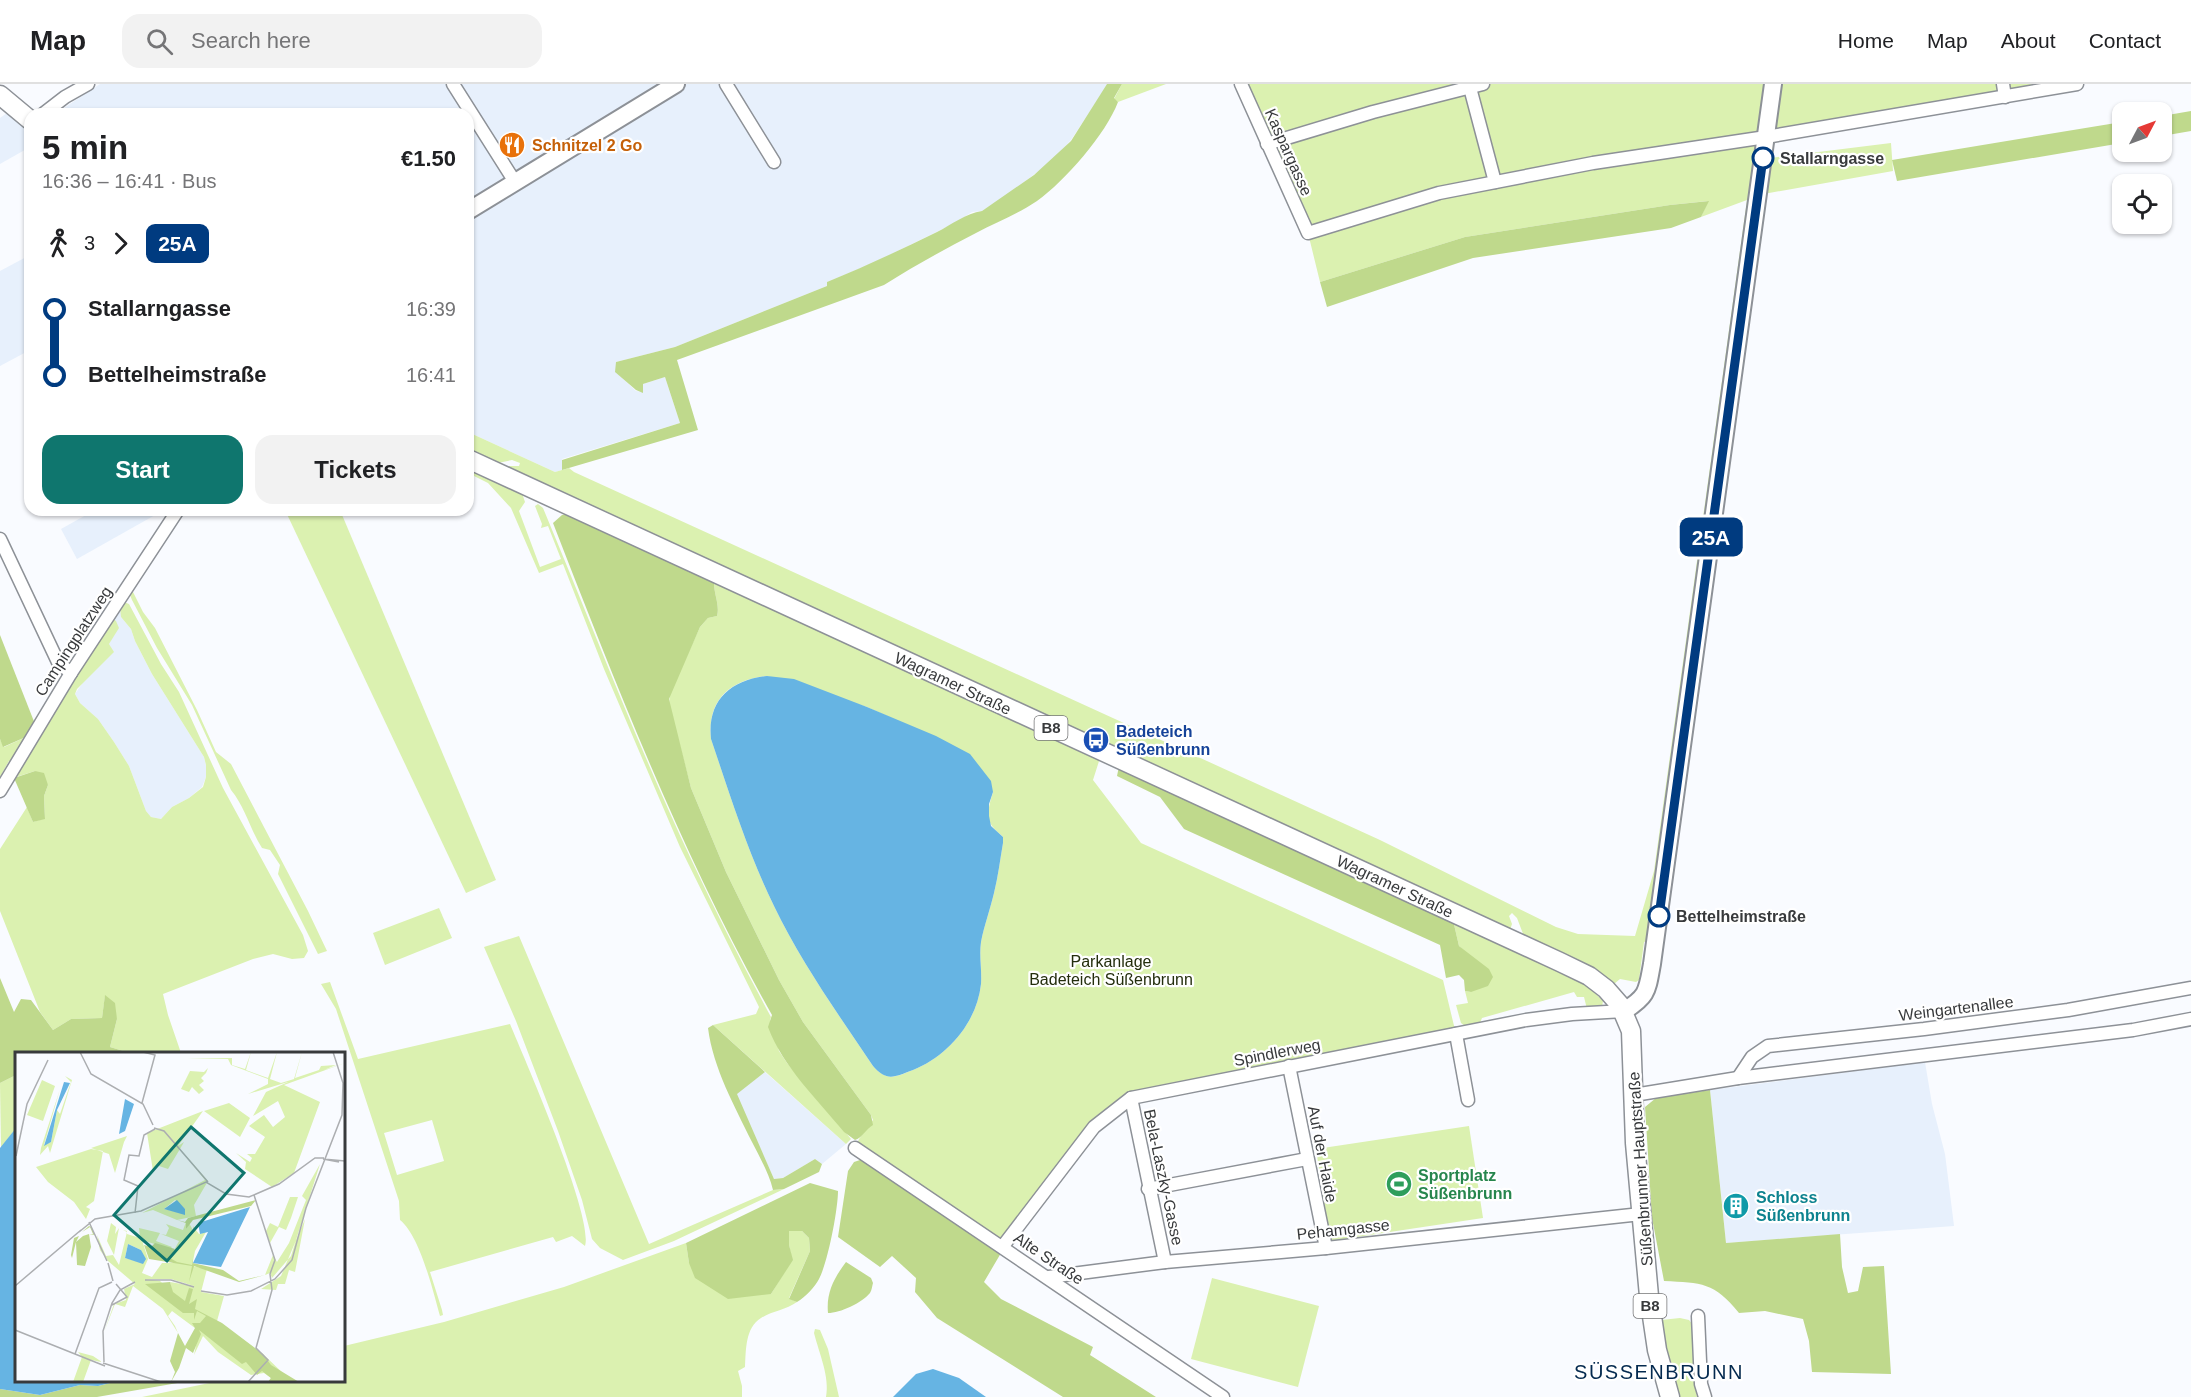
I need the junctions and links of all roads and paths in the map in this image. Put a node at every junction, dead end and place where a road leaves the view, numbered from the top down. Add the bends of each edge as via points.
1 (88, 84) edge
2 (453, 84) edge
3 (676, 84) edge
4 (726, 84) edge
5 (1241, 84) edge
6 (1484, 84) edge
7 (1773, 84) edge
8 (2003, 84) edge
9 (2077, 84) edge
10 (1469, 85) edge
11 (0, 95) edge
12 (2005, 97) junction
13 (51, 108) edge
14 (468, 108) edge
15 (24, 115) edge
16 (474, 117) edge
17 (1766, 137) junction
18 (1267, 144) junction
19 (774, 162) dead end
20 (515, 182) junction
21 (1495, 183) junction
22 (474, 208) edge
23 (474, 462) edge
24 (174, 516) edge
25 (0, 539) edge
26 (71, 673) junction
27 (0, 792) edge
28 (2191, 988) edge
29 (1624, 1011) junction
30 (2191, 1019) edge
31 (1456, 1034) junction
32 (1289, 1066) junction
33 (1738, 1078) junction
34 (1634, 1095) junction
35 (1131, 1098) junction
36 (1468, 1100) dead end
37 (855, 1148) dead end
38 (1307, 1159) junction
39 (1148, 1189) junction
40 (1641, 1214) junction
41 (1003, 1246) junction
42 (1326, 1248) junction
43 (1166, 1262) junction
44 (1048, 1278) junction
45 (1698, 1316) dead end
46 (1223, 1397) edge
47 (1670, 1397) edge
48 (1705, 1397) edge

1 - 13 street
2 - 14 street
3 - 20 street
4 - 19 street
5 - 18 street, Kaspargasse
6 - 10 street
7 - 17 street
8 - 12 street
9 - 12 street
10 - 18 street
10 - 21 street
11 - 15 main road
12 - 17 street
16 - 20 street
17 - 21 street via 1593,163
17 - 29 street via 1652,964 1644,996
18 - 21 street, Kaspargasse via 1308,232 1439,193
20 - 22 street
23 - 29 main road, Wagramer Straße / B8 via 1589,976
24 - 26 street, Campingplatzweg
25 - 26 street via 58,662
26 - 27 street, Campingplatzweg
28 - 33 street, Weingartenallee via 2068,1010 1768,1046 1752,1057
29 - 31 street, Spindlerweg via 1527,1020
29 - 34 main road, Süßenbrunner Hauptstraße / B8 via 1632,1037
30 - 33 street
31 - 32 street, Spindlerweg
31 - 36 street
32 - 35 street, Spindlerweg
32 - 38 street, Auf der Haide
33 - 34 street
34 - 40 main road, Süßenbrunner Hauptstraße / B8
35 - 39 street, Bela-Laszky-Gasse
35 - 41 street, Spindlerweg via 1094,1127
37 - 41 street, Alte Straße
38 - 39 street
38 - 42 street, Auf der Haide
39 - 43 street, Bela-Laszky-Gasse
40 - 42 street, Pehamgasse
40 - 47 main road, Süßenbrunner Hauptstraße / B8 via 1653,1325
41 - 44 street, Alte Straße
42 - 43 street, Pehamgasse
43 - 44 street, Pehamgasse
44 - 46 street, Alte Straße
45 - 48 street

